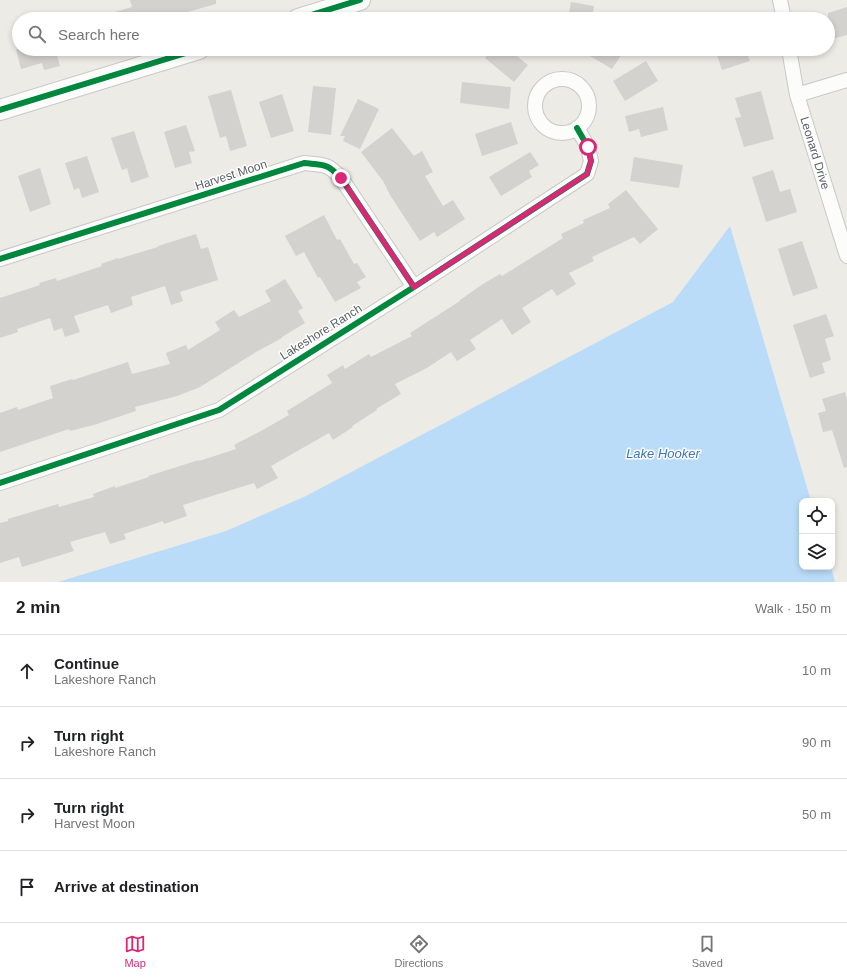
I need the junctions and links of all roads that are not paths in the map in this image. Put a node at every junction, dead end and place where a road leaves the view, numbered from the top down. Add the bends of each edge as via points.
1 (360, 0) edge
2 (780, 0) edge
3 (321, 12) edge
4 (783, 12) edge
5 (176, 56) edge
6 (790, 56) edge
7 (847, 80) edge
8 (797, 95) junction
9 (0, 110) edge
10 (577, 128) dead end
11 (847, 256) edge
12 (0, 259) edge
13 (414, 287) junction
14 (0, 483) edge

1 - 3 street
2 - 4 street
5 - 9 street
6 - 8 street, Leonard Drive
7 - 8 street
8 - 11 street, Leonard Drive
10 - 13 street, Lakeshore Ranch via 588,147 591,161 587,174
12 - 13 street, Harvest Moon via 304,163 324,165 341,178
13 - 14 street, Lakeshore Ranch via 219,410

